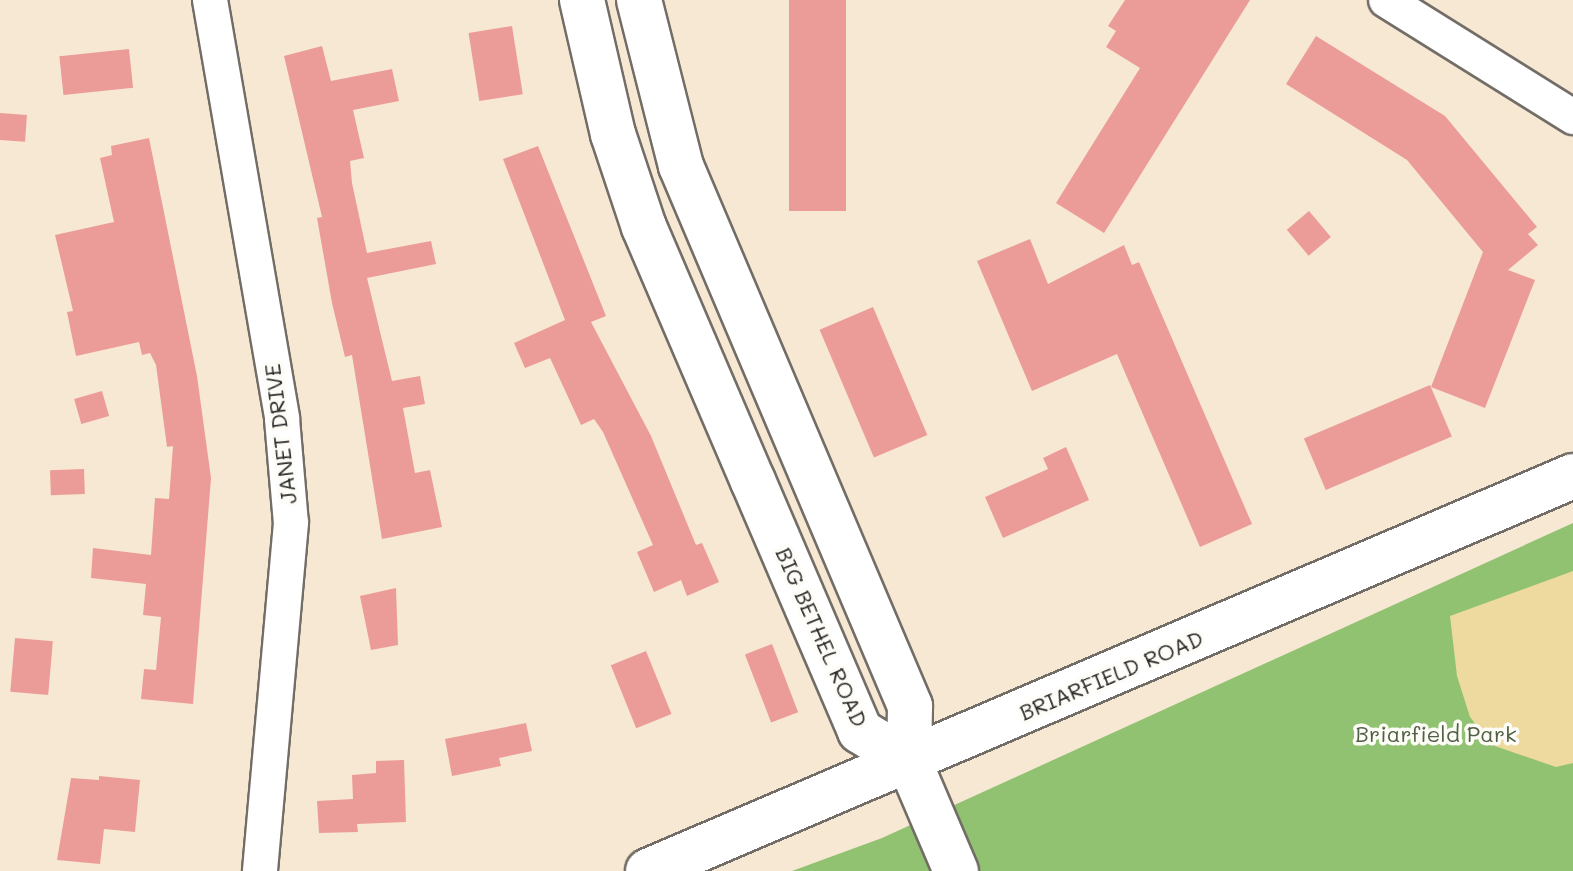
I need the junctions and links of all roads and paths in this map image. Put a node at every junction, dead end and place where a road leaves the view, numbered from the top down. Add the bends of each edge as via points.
1 (210, 0) edge
2 (582, 0) edge
3 (639, 0) edge
4 (1386, 0) edge
5 (1573, 117) edge
6 (1573, 476) edge
7 (909, 761) junction
8 (260, 871) edge
9 (648, 871) edge
10 (956, 871) edge

1 - 8 street, JANET DRIVE via 282,419 291,523
2 - 7 main road, BIG BETHEL ROAD via 613,134 644,227 860,731
3 - 7 main road via 681,166 910,706
4 - 5 street
6 - 7 main road, BRIARFIELD ROAD
7 - 9 main road, BRIARFIELD ROAD
7 - 10 main road

